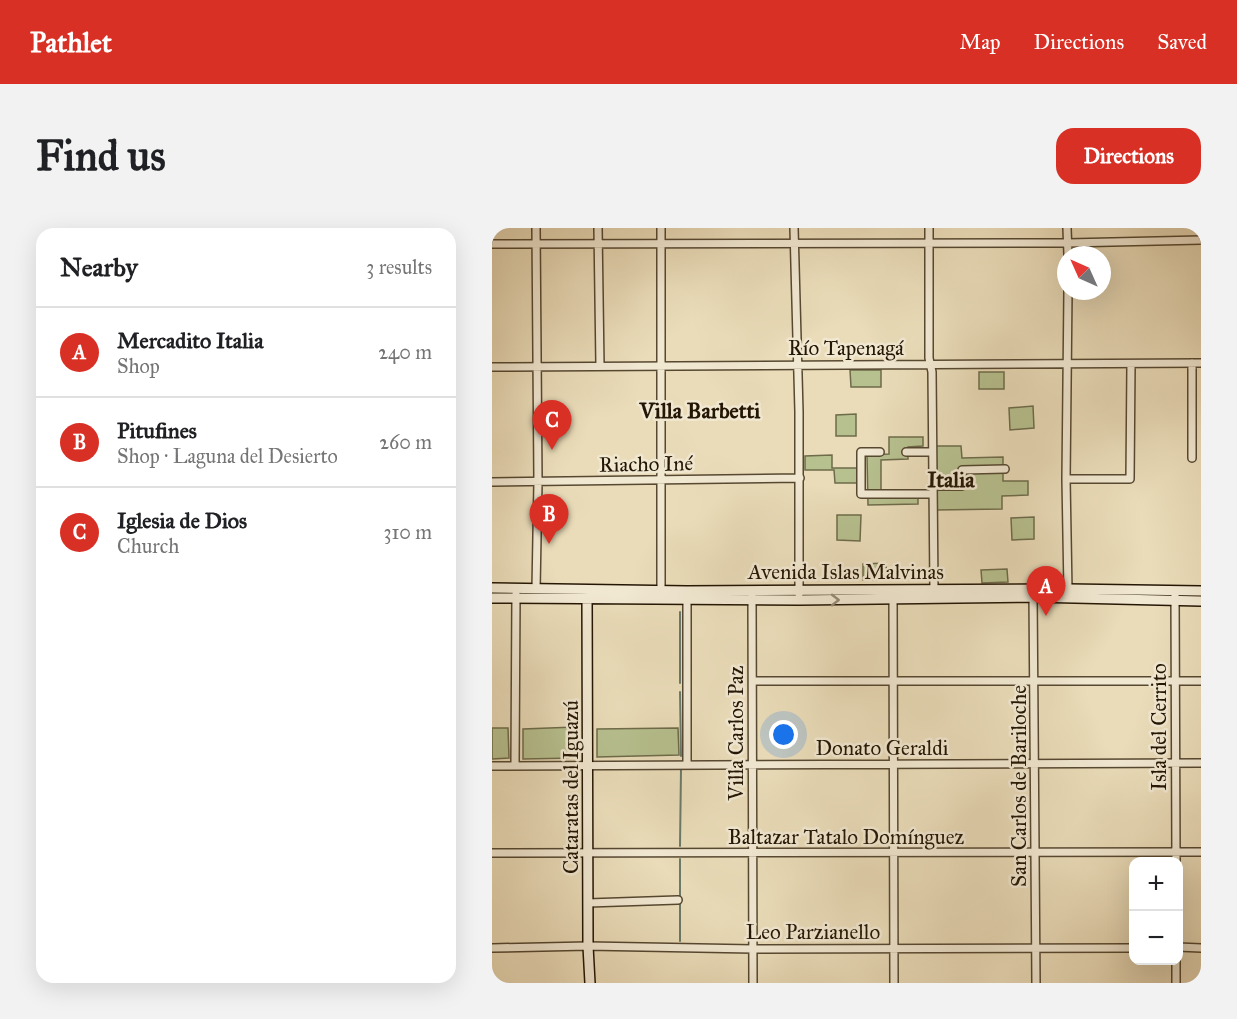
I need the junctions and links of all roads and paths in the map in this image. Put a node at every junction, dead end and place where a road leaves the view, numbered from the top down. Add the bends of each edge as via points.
1 (536, 228) edge
2 (598, 228) edge
3 (661, 228) edge
4 (794, 228) edge
5 (929, 228) edge
6 (1067, 228) edge
7 (1201, 240) edge
8 (794, 242) junction
9 (598, 243) junction
10 (661, 243) junction
11 (929, 243) junction
12 (1068, 243) junction
13 (492, 244) edge
14 (535, 244) junction
15 (1068, 300) edge
16 (1192, 363) junction
17 (1201, 363) edge
18 (797, 364) junction
19 (930, 364) junction
20 (1068, 364) junction
21 (1131, 364) junction
22 (538, 366) junction
23 (600, 366) junction
24 (661, 366) junction
25 (492, 367) edge
26 (880, 452) dead end
27 (906, 452) dead end
28 (932, 452) junction
29 (1192, 458) dead end
30 (1005, 469) dead end
31 (800, 478) junction
32 (1066, 479) junction
33 (662, 480) junction
34 (492, 482) edge
35 (538, 482) junction
36 (932, 490) junction
37 (492, 588) edge
38 (536, 589) junction
39 (661, 590) junction
40 (934, 590) junction
41 (1201, 591) edge
42 (516, 593) junction
43 (1033, 593) junction
44 (1069, 593) junction
45 (588, 594) junction
46 (893, 594) junction
47 (687, 595) junction
48 (752, 595) junction
49 (799, 595) junction
50 (1175, 596) junction
51 (492, 598) edge
52 (1201, 601) edge
53 (893, 680) junction
54 (1035, 680) junction
55 (753, 681) junction
56 (1176, 681) junction
57 (1201, 681) edge
58 (1176, 762) junction
59 (1201, 763) edge
60 (687, 764) junction
61 (893, 764) junction
62 (515, 765) junction
63 (589, 765) junction
64 (753, 765) junction
65 (1035, 765) junction
66 (492, 766) edge
67 (588, 852) junction
68 (1036, 852) junction
69 (1176, 852) junction
70 (1201, 852) edge
71 (492, 853) edge
72 (894, 853) junction
73 (753, 854) junction
74 (1176, 857) edge
75 (678, 900) dead end
76 (588, 903) junction
77 (588, 946) junction
78 (1183, 947) edge
79 (492, 948) edge
80 (894, 948) junction
81 (1036, 948) junction
82 (1129, 948) edge
83 (1201, 948) edge
84 (753, 949) junction
85 (1176, 965) edge
86 (590, 983) edge
87 (753, 983) edge
88 (894, 983) edge
89 (1036, 983) edge
90 (1176, 983) edge

1 - 14 street
2 - 9 street
3 - 10 street
4 - 8 street
5 - 11 street
6 - 12 street
7 - 12 street
8 - 10 street
8 - 11 street
8 - 18 street
9 - 10 street
9 - 14 street
9 - 23 street
10 - 24 street
11 - 12 street
11 - 19 street
13 - 14 street
14 - 22 street
15 - 20 street
16 - 17 street, Río Tapenagá
16 - 21 street, Río Tapenagá
16 - 29 street
18 - 19 street, Río Tapenagá
18 - 24 street, Río Tapenagá
18 - 31 street
19 - 20 street, Río Tapenagá
19 - 28 street
20 - 21 street, Río Tapenagá
20 - 32 street
21 - 32 street via 1130,479
22 - 23 street, Río Tapenagá
22 - 25 street, Río Tapenagá
22 - 35 street
23 - 24 street, Río Tapenagá
24 - 33 street
26 - 36 street via 861,452 861,494
27 - 28 street
28 - 36 street
30 - 36 street via 962,470 962,486
31 - 33 street, Riacho Iné
31 - 49 street
32 - 44 street
33 - 35 street, Riacho Iné
33 - 39 street
34 - 35 street, Riacho Iné
35 - 38 street
36 - 40 street
37 - 42 main road, Avenida Islas Malvinas
38 - 42 main road, Avenida Islas Malvinas
38 - 45 main road, Avenida Islas Malvinas
39 - 45 main road, Avenida Islas Malvinas
39 - 47 main road, Avenida Islas Malvinas
40 - 43 main road, Avenida Islas Malvinas
40 - 46 main road, Avenida Islas Malvinas
41 - 50 main road, Avenida Islas Malvinas
42 - 45 main road, Avenida Islas Malvinas
42 - 51 main road, Avenida Islas Malvinas
42 - 62 street
43 - 44 main road, Avenida Islas Malvinas
43 - 46 main road, Avenida Islas Malvinas
43 - 54 street, San Carlos de Bariloche
44 - 50 main road, Avenida Islas Malvinas
45 - 47 main road, Avenida Islas Malvinas
45 - 63 main road, Cataratas del Iguazú
46 - 49 main road, Avenida Islas Malvinas
46 - 53 street
47 - 48 main road, Avenida Islas Malvinas
47 - 60 street
48 - 49 main road, Avenida Islas Malvinas
48 - 55 street, Villa Carlos Paz
50 - 52 main road, Avenida Islas Malvinas
50 - 56 street, Isla del Cerrito
53 - 54 street
53 - 55 street
53 - 61 street
54 - 56 street
54 - 65 street, San Carlos de Bariloche
55 - 64 street, Villa Carlos Paz
56 - 57 street
56 - 58 street, Isla del Cerrito
58 - 59 street, Donato Geraldi
58 - 65 street, Donato Geraldi
58 - 69 street, Isla del Cerrito
60 - 63 street, Donato Geraldi
60 - 64 street, Donato Geraldi
61 - 64 street, Donato Geraldi
61 - 65 street, Donato Geraldi
61 - 72 street
62 - 63 street, Donato Geraldi
62 - 66 street, Donato Geraldi
63 - 67 main road, Cataratas del Iguazú
64 - 73 street, Villa Carlos Paz
65 - 68 street, San Carlos de Bariloche
67 - 71 street, Baltazar Tatalo Domínguez
67 - 73 street, Baltazar Tatalo Domínguez
67 - 76 main road, Cataratas del Iguazú
68 - 69 street, Baltazar Tatalo Domínguez
68 - 72 street, Baltazar Tatalo Domínguez
68 - 81 street, San Carlos de Bariloche
69 - 70 street, Baltazar Tatalo Domínguez
69 - 74 street, Isla del Cerrito
72 - 73 street, Baltazar Tatalo Domínguez
72 - 80 street
73 - 84 street, Villa Carlos Paz
75 - 76 street
76 - 77 main road, Cataratas del Iguazú
77 - 79 street, Leo Parzianello
77 - 84 street, Leo Parzianello
77 - 86 main road, Cataratas del Iguazú
78 - 83 street
80 - 81 street, Leo Parzianello
80 - 84 street, Leo Parzianello
80 - 88 street
81 - 82 street, Leo Parzianello
81 - 89 street, San Carlos de Bariloche
84 - 87 street, Villa Carlos Paz
85 - 90 street

